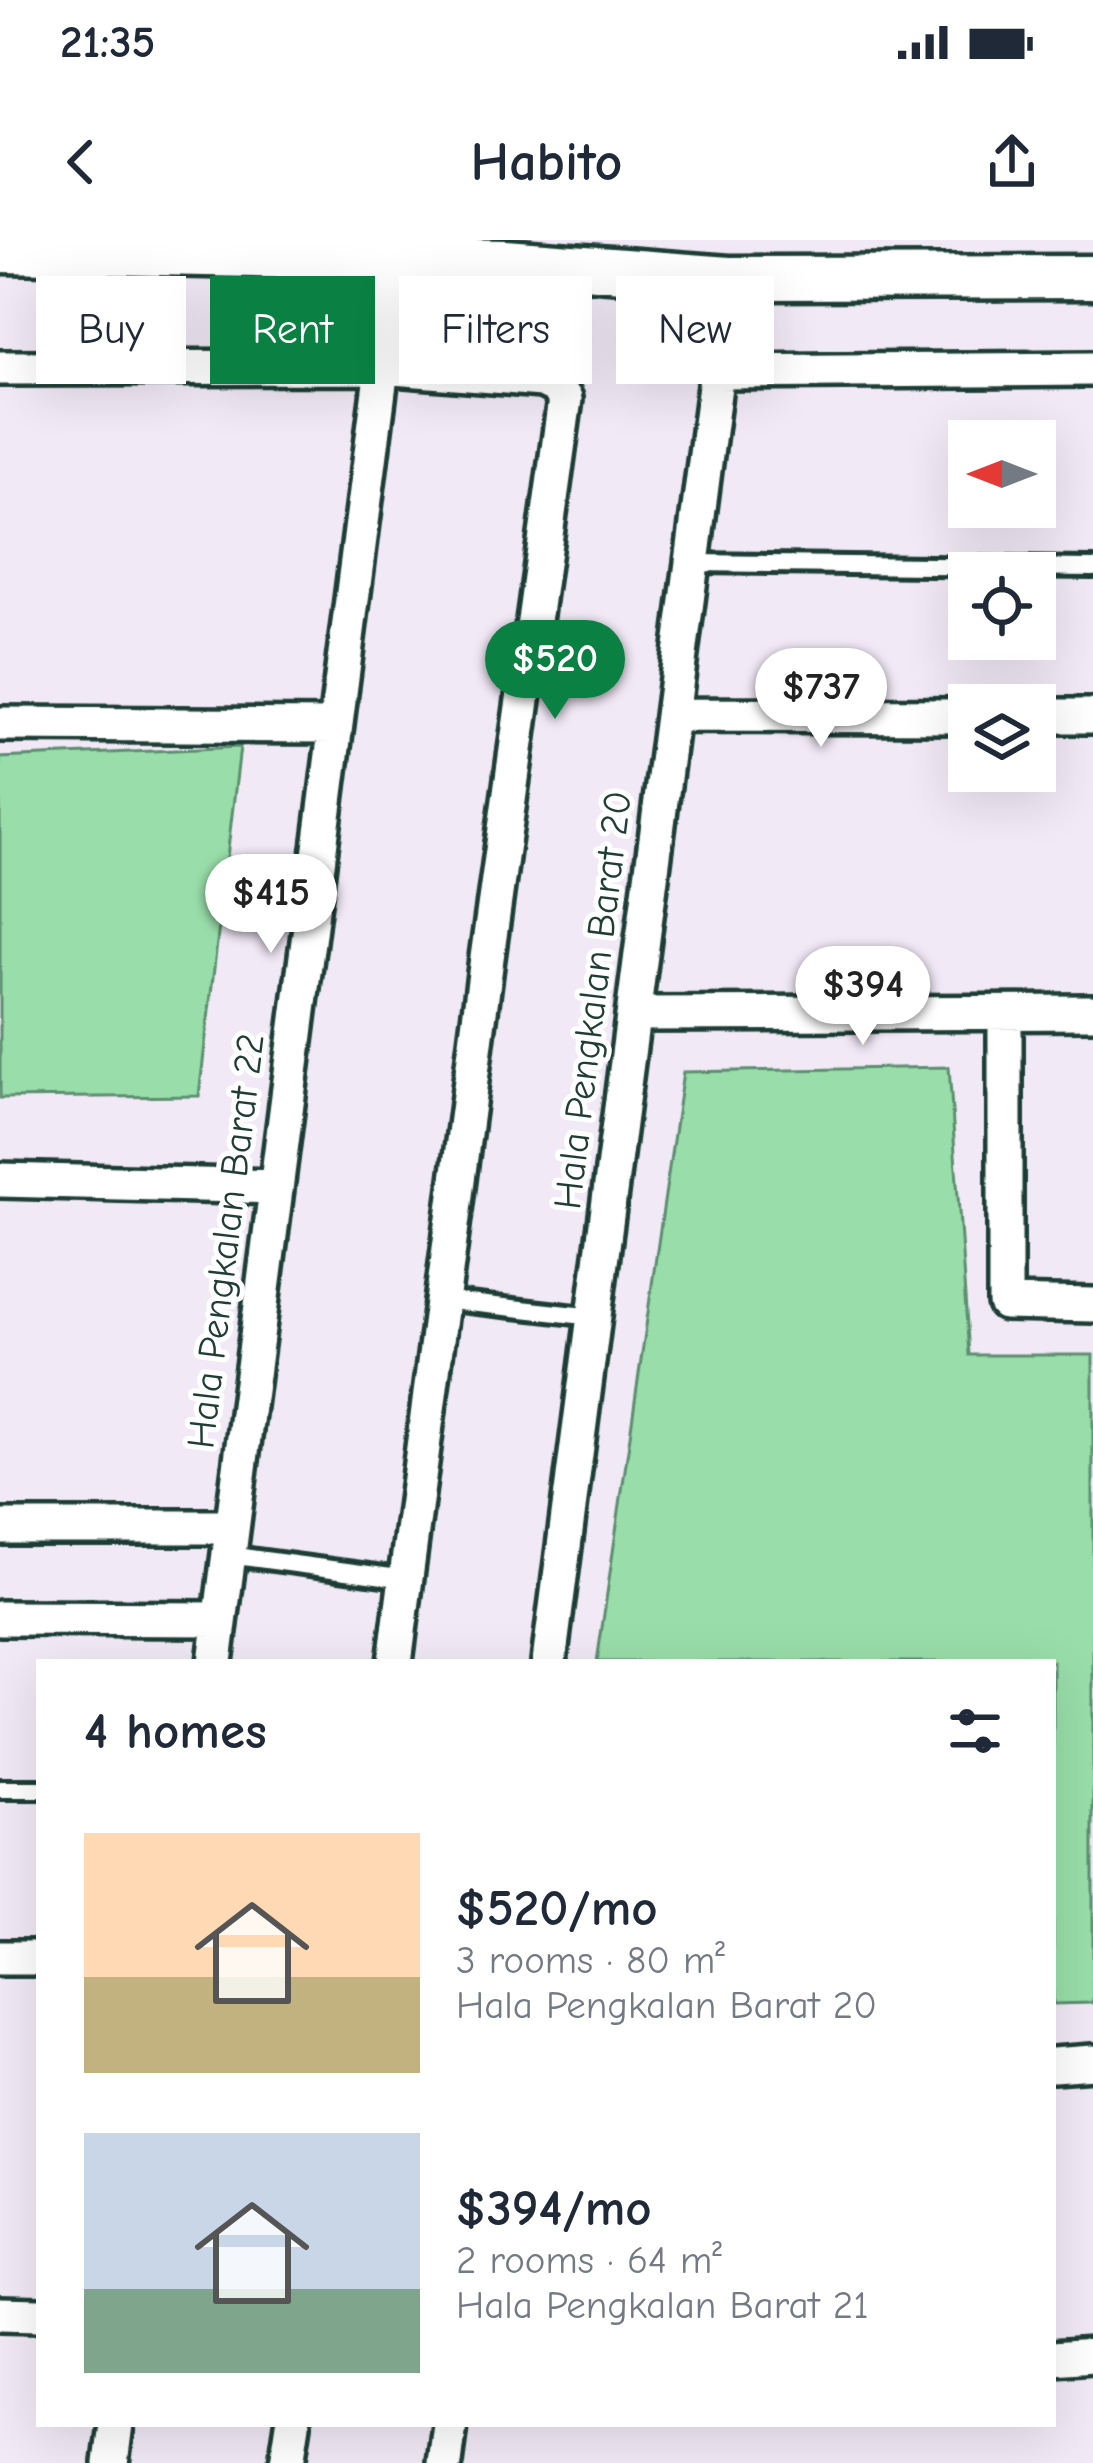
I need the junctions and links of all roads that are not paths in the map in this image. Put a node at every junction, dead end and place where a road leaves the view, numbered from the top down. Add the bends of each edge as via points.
1 (506, 250) edge
2 (0, 251) edge
3 (396, 259) junction
4 (713, 276) edge
5 (1093, 277) edge
6 (774, 278) edge
7 (0, 368) edge
8 (381, 368) junction
9 (1093, 368) edge
10 (774, 371) edge
11 (715, 384) edge
12 (692, 563) junction
13 (1093, 568) edge
14 (673, 715) junction
15 (948, 716) edge
16 (1056, 716) edge
17 (1093, 716) edge
18 (0, 724) edge
19 (335, 726) junction
20 (1093, 1012) edge
21 (1005, 1013) junction
22 (634, 1014) junction
23 (0, 1180) edge
24 (276, 1187) junction
25 (442, 1300) junction
26 (1093, 1305) edge
27 (594, 1317) junction
28 (0, 1527) edge
29 (230, 1541) junction
30 (406, 1579) junction
31 (0, 1618) edge
32 (220, 1619) junction
33 (214, 1659) edge
34 (394, 1659) edge
35 (549, 1659) edge
36 (0, 1789) edge
37 (36, 1790) edge
38 (0, 1958) edge
39 (36, 1958) edge
40 (1093, 2062) edge
41 (1056, 2065) edge
42 (0, 2314) edge
43 (36, 2315) edge
44 (1093, 2356) edge
45 (1056, 2358) edge
46 (116, 2427) edge
47 (292, 2427) edge
48 (450, 2427) edge
49 (111, 2463) edge
50 (287, 2463) edge
51 (445, 2463) edge

1 - 3 street
1 - 4 street
2 - 3 street
3 - 8 street, Hala Pengkalan Barat 22
5 - 6 street
7 - 8 street
8 - 19 street, Hala Pengkalan Barat 22
8 - 25 street via 542,380 566,399
9 - 10 street
11 - 12 street, Hala Pengkalan Barat 20
12 - 13 lane
12 - 14 street, Hala Pengkalan Barat 20
14 - 15 street
14 - 22 street, Hala Pengkalan Barat 20
16 - 17 street
18 - 19 street
19 - 24 street, Hala Pengkalan Barat 22
20 - 21 street
21 - 22 street
21 - 26 street via 1005,1303
22 - 27 street, Hala Pengkalan Barat 20
23 - 24 street
24 - 29 street, Hala Pengkalan Barat 22
25 - 27 lane
25 - 30 street
27 - 35 street, Hala Pengkalan Barat 20
28 - 29 street
29 - 30 lane
29 - 32 street, Hala Pengkalan Barat 22
30 - 34 street
31 - 32 street
32 - 33 street, Hala Pengkalan Barat 22
36 - 37 lane
38 - 39 street
40 - 41 street
42 - 43 street
44 - 45 street
46 - 49 street
47 - 50 street
48 - 51 street

